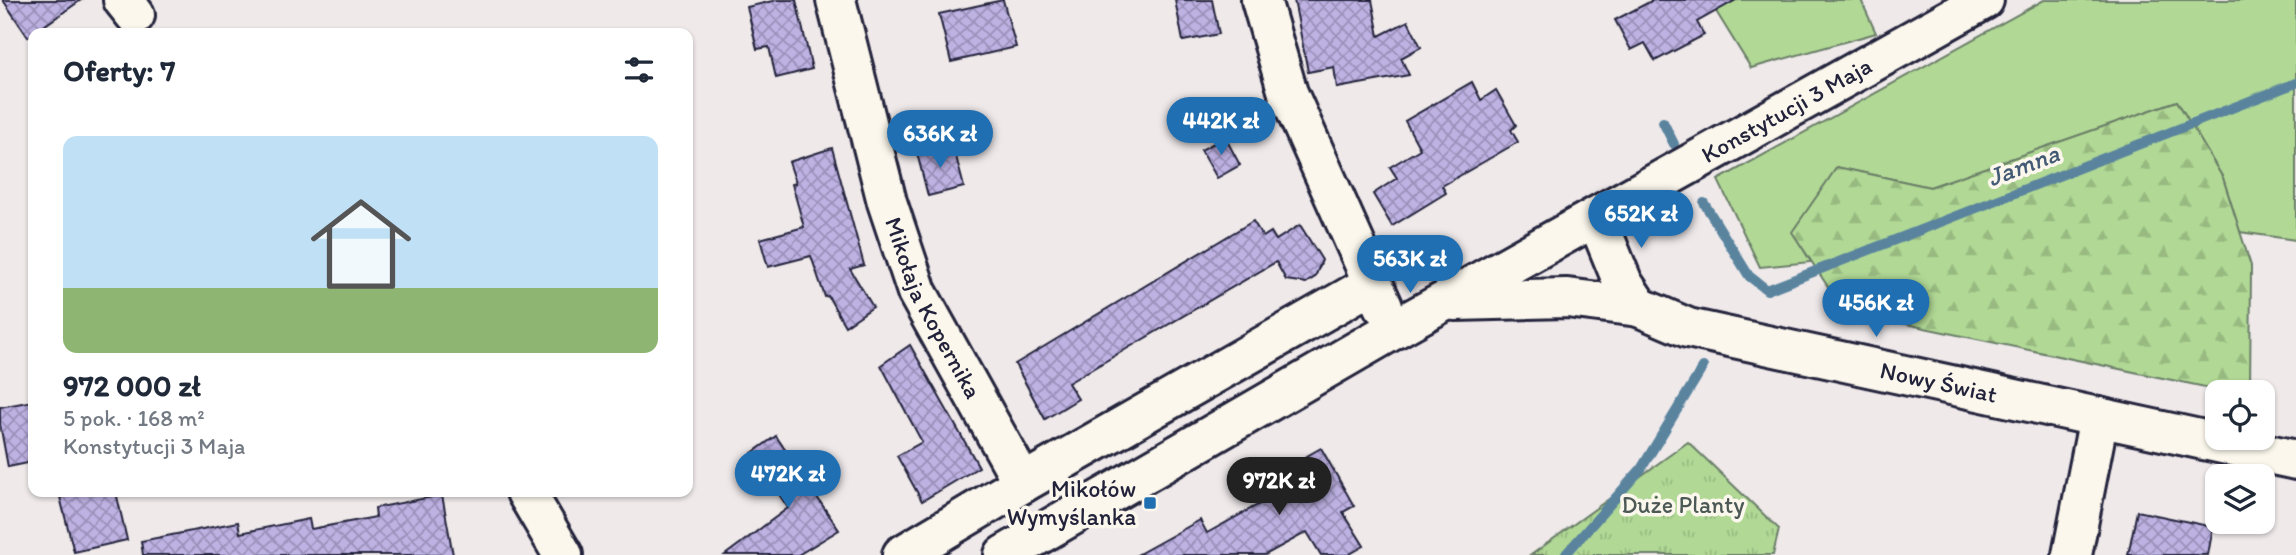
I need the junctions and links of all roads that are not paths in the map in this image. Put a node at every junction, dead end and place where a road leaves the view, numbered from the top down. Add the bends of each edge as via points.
1 (836, 0) edge
2 (1261, 0) edge
3 (1984, 0) edge
4 (1596, 217) junction
5 (1372, 284) junction
6 (1446, 302) junction
7 (1639, 307) junction
8 (1393, 330) junction
9 (2099, 417) junction
10 (2296, 460) edge
11 (1023, 483) junction
12 (529, 497) edge
13 (563, 555) edge
14 (902, 555) edge
15 (1004, 555) edge
16 (2072, 555) edge

1 - 11 street, Mikołaja Kopernika via 887,202 917,292
2 - 5 street via 1288,93
3 - 4 street, Konstytucji 3 Maja
4 - 6 street, Konstytucji 3 Maja
4 - 7 street via 1623,283
5 - 8 street
5 - 11 street
6 - 7 street, Nowy Świat via 1567,298
6 - 8 street, Konstytucji 3 Maja
7 - 9 street, Nowy Świat via 1688,328
8 - 15 street, Konstytucji 3 Maja
9 - 10 street, Nowy Świat
9 - 16 street
11 - 14 street
12 - 13 street

